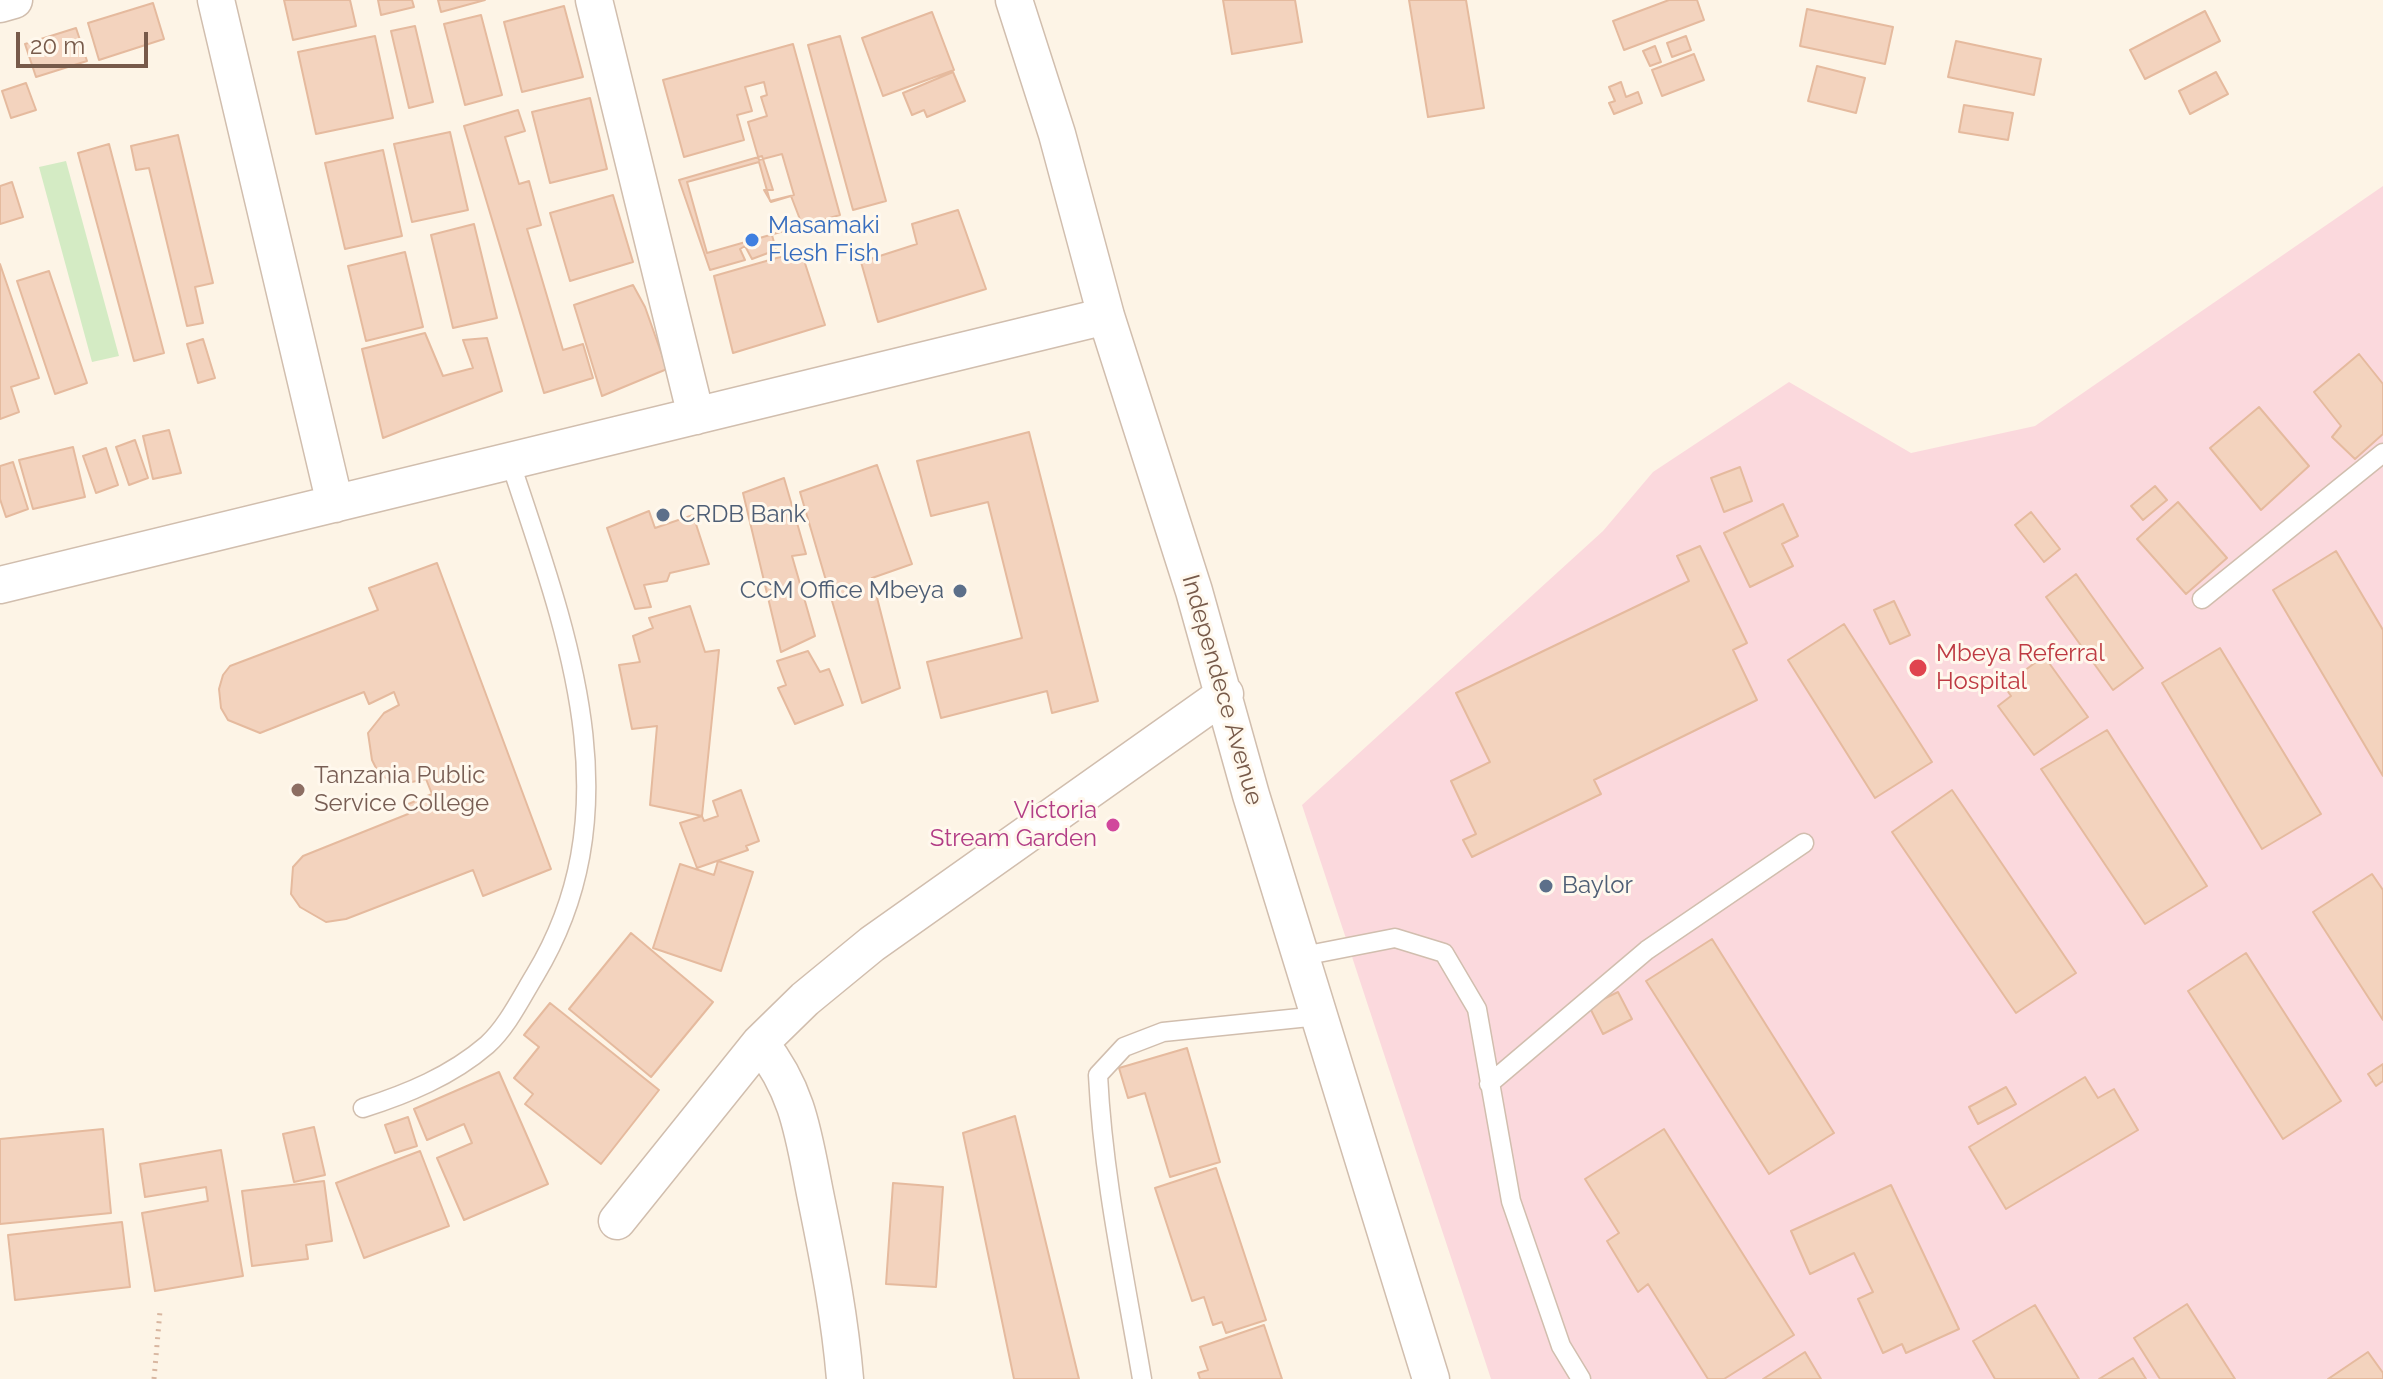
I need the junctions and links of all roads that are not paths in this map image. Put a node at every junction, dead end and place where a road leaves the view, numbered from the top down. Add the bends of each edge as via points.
1 (14, 0) edge
2 (216, 0) edge
3 (594, 0) edge
4 (1014, 0) edge
5 (0, 4) edge
6 (1106, 316) junction
7 (696, 416) junction
8 (2383, 453) edge
9 (510, 461) junction
10 (335, 504) junction
11 (0, 585) edge
12 (2202, 599) dead end
13 (1225, 694) junction
14 (1804, 843) dead end
15 (1303, 956) junction
16 (1319, 1016) junction
17 (760, 1043) junction
18 (1489, 1084) junction
19 (363, 1108) dead end
20 (617, 1221) dead end
21 (845, 1379) edge
22 (1142, 1379) edge
23 (1431, 1379) edge
24 (1581, 1379) edge

1 - 5 street
2 - 10 street
3 - 7 street
4 - 6 street, Independece Avenue
6 - 7 street
6 - 13 street, Independece Avenue
7 - 9 street
8 - 12 lane
9 - 10 street
9 - 19 lane via 561,612 582,708 587,791 582,860 559,936 488,1044 406,1094
10 - 11 street
13 - 15 street, Independece Avenue
13 - 17 street via 872,944
14 - 18 lane via 1647,950
15 - 16 street, Independece Avenue
15 - 18 lane via 1395,938 1444,953 1477,1009
16 - 22 lane via 1163,1032 1124,1047 1098,1075 1111,1206
16 - 23 street, Independece Avenue
17 - 20 street
17 - 21 street via 780,1069 804,1131 840,1321
18 - 24 lane via 1511,1201 1561,1346

